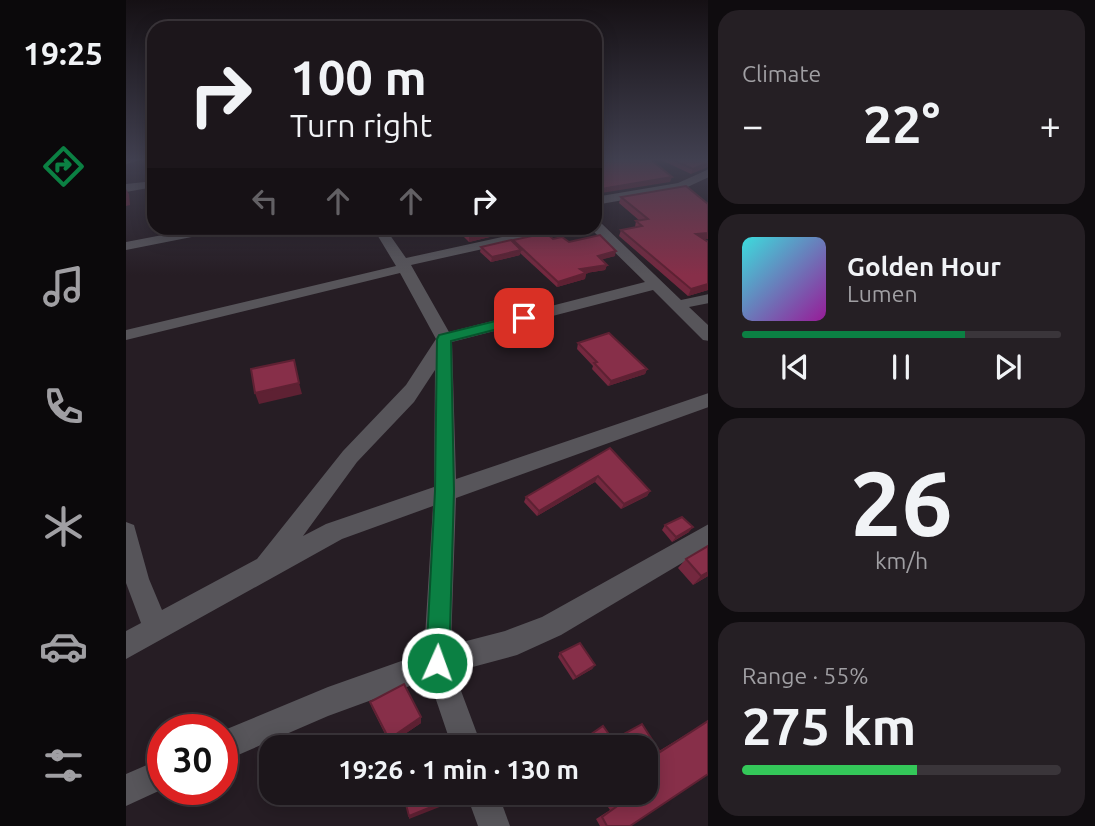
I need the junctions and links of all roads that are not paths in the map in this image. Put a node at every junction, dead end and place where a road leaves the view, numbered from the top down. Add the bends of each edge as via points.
1 (602, 232) edge
2 (182, 235) edge
3 (384, 235) edge
4 (529, 235) edge
5 (126, 246) edge
6 (403, 265) junction
7 (657, 284) junction
8 (708, 298) edge
9 (678, 305) junction
10 (126, 335) edge
11 (708, 336) edge
12 (444, 339) junction
13 (708, 400) edge
14 (444, 491) junction
15 (126, 532) edge
16 (708, 534) edge
17 (263, 568) junction
18 (156, 628) junction
19 (126, 646) edge
20 (437, 663) junction
21 (463, 735) edge
22 (238, 740) edge
23 (147, 780) edge
24 (126, 790) edge
25 (486, 805) edge
26 (494, 826) edge

1 - 7 street
2 - 5 street
3 - 6 street
4 - 6 street
6 - 10 street
6 - 12 street
7 - 9 street
7 - 12 street
8 - 9 street
9 - 11 street
12 - 14 street
12 - 17 street via 407,397 363,440
13 - 14 street
14 - 17 street via 334,531
14 - 20 street
15 - 18 street via 137,579
16 - 20 street via 624,587 529,636
17 - 18 street
18 - 19 street
20 - 21 street
20 - 22 street
23 - 24 street
25 - 26 street

